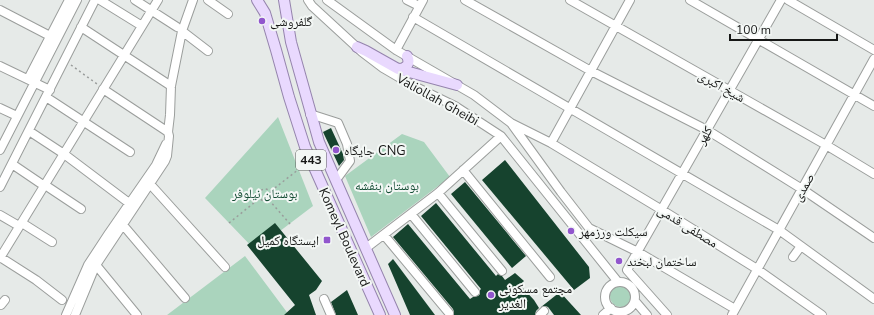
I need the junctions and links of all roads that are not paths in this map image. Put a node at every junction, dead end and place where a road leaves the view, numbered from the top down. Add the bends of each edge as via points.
1 (68, 0) edge
2 (77, 0) edge
3 (95, 0) edge
4 (100, 0) edge
5 (135, 0) edge
6 (158, 0) edge
7 (193, 0) edge
8 (208, 0) edge
9 (257, 0) edge
10 (284, 0) edge
11 (308, 0) edge
12 (327, 0) edge
13 (407, 0) edge
14 (464, 0) edge
15 (570, 0) edge
16 (630, 0) edge
17 (690, 0) edge
18 (781, 0) edge
19 (788, 0) edge
20 (421, 3) edge
21 (0, 10) edge
22 (152, 10) junction
23 (228, 14) dead end
24 (414, 18) junction
25 (142, 26) junction
26 (616, 26) junction
27 (81, 27) junction
28 (180, 29) junction
29 (50, 36) junction
30 (759, 39) junction
31 (357, 47) junction
32 (396, 50) junction
33 (874, 50) edge
34 (208, 51) dead end
35 (124, 55) junction
36 (407, 56) junction
37 (874, 59) edge
38 (0, 66) edge
39 (398, 69) junction
40 (591, 71) junction
41 (31, 81) junction
42 (457, 85) junction
43 (171, 86) junction
44 (103, 89) junction
45 (730, 90) junction
46 (48, 93) junction
47 (854, 95) junction
48 (874, 106) edge
49 (0, 108) edge
50 (570, 109) junction
51 (310, 114) junction
52 (17, 116) junction
53 (83, 121) junction
54 (511, 123) junction
55 (707, 130) junction
56 (29, 131) junction
57 (168, 134) junction
58 (501, 136) junction
59 (551, 143) junction
60 (826, 145) junction
61 (0, 150) edge
62 (130, 152) dead end
63 (64, 154) junction
64 (12, 164) junction
65 (464, 170) junction
66 (682, 174) junction
67 (874, 174) edge
68 (336, 180) junction
69 (43, 184) junction
70 (150, 184) junction
71 (0, 187) edge
72 (802, 189) junction
73 (438, 193) junction
74 (130, 203) junction
75 (81, 209) dead end
76 (662, 210) junction
77 (412, 214) junction
78 (0, 215) edge
79 (20, 224) junction
80 (123, 225) junction
81 (779, 230) junction
82 (384, 235) junction
83 (874, 238) edge
84 (52, 242) dead end
85 (801, 246) junction
86 (366, 248) junction
87 (638, 252) junction
88 (793, 257) dead end
89 (0, 258) edge
90 (96, 265) junction
91 (225, 267) dead end
92 (757, 269) junction
93 (502, 271) dead end
94 (550, 278) dead end
95 (618, 282) junction
96 (475, 292) dead end
97 (185, 298) dead end
98 (324, 299) dead end
99 (874, 299) edge
100 (62, 300) dead end
101 (635, 301) junction
102 (611, 308) junction
103 (734, 312) edge
104 (449, 313) dead end
105 (66, 315) edge
106 (75, 315) edge
107 (137, 315) edge
108 (331, 315) edge
109 (380, 315) edge
110 (395, 315) edge
111 (603, 315) edge
112 (647, 315) edge
113 (667, 315) edge
114 (822, 315) edge

1 - 29 street
2 - 41 street
3 - 27 street
4 - 25 street
5 - 22 street
6 - 22 street
7 - 28 street
8 - 23 street
9 - 109 main road, Komeyl Boulevard / 443 via 264,13 305,147
10 - 51 main road, Komeyl Boulevard / 443 via 291,42
11 - 31 street, Valiollah Gheibi
12 - 32 street
13 - 20 street
14 - 40 street
15 - 26 street, شیخ اکبری
16 - 26 street
17 - 30 street
18 - 30 street, کلهر
19 - 33 street
20 - 24 street
21 - 29 street
22 - 25 street
22 - 28 street
24 - 32 street
24 - 50 street
25 - 35 street
26 - 40 street
26 - 45 street, شیخ اکبری
27 - 35 street
27 - 46 street
28 - 34 street
28 - 43 street
29 - 41 street
30 - 45 street, کلهر
30 - 47 street
31 - 39 main road
31 - 58 street, Valiollah Gheibi via 383,68 455,106
32 - 36 street
35 - 43 street
35 - 44 street
36 - 39 main road via 408,66
36 - 42 street
37 - 47 street, صمدی
38 - 41 street
39 - 42 main road
40 - 50 street
40 - 55 street
41 - 46 street
41 - 52 street
42 - 54 street
43 - 57 street
44 - 53 street
44 - 57 street
45 - 55 street, کلهر
45 - 60 street, شیخ اکبری
46 - 53 street
46 - 56 street
47 - 48 street
47 - 60 street, صمدی
49 - 52 street
50 - 59 street
50 - 66 street
51 - 68 main road, Komeyl Boulevard / 443
51 - 68 street via 338,123 347,144 350,161
52 - 61 street
53 - 62 street
53 - 63 street
54 - 59 street, مصطفی قدمی
54 - 87 street via 589,228
55 - 66 street, کلهر
55 - 72 street
56 - 63 street
56 - 64 street
57 - 70 street via 166,161
57 - 74 street via 156,165
58 - 65 street
58 - 95 street, Valiollah Gheibi
59 - 76 street, مصطفی قدمی
60 - 67 street, شیخ اکبری
60 - 72 street, صمدی
63 - 69 street
63 - 74 street
64 - 69 street
64 - 71 street
65 - 73 street
65 - 94 street
66 - 76 street, کلهر
66 - 81 street
68 - 86 main road, Komeyl Boulevard / 443
69 - 75 street
69 - 79 street
70 - 80 street
70 - 91 street
72 - 81 street, صمدی
72 - 83 street
73 - 77 street
73 - 93 street
74 - 105 street via 88,265
76 - 87 street, کلهر
76 - 92 street, مصطفی قدمی
77 - 82 street
77 - 96 street
78 - 79 street
79 - 84 street
79 - 89 street
80 - 90 street
80 - 97 street
81 - 85 street
81 - 92 street, صمدی
82 - 86 street
82 - 104 street
85 - 88 street
85 - 99 street
86 - 110 main road, Komeyl Boulevard / 443
87 - 103 street
87 - 113 street, کلهر via 627,270
89 - 100 street
90 - 106 street
90 - 107 street
92 - 103 street, صمدی
92 - 114 street, مصطفی قدمی
95 - 101 street via 631,286
95 - 102 street via 607,291 606,300
98 - 108 street
101 - 102 street via 625,311 615,311
101 - 112 street
102 - 111 street

